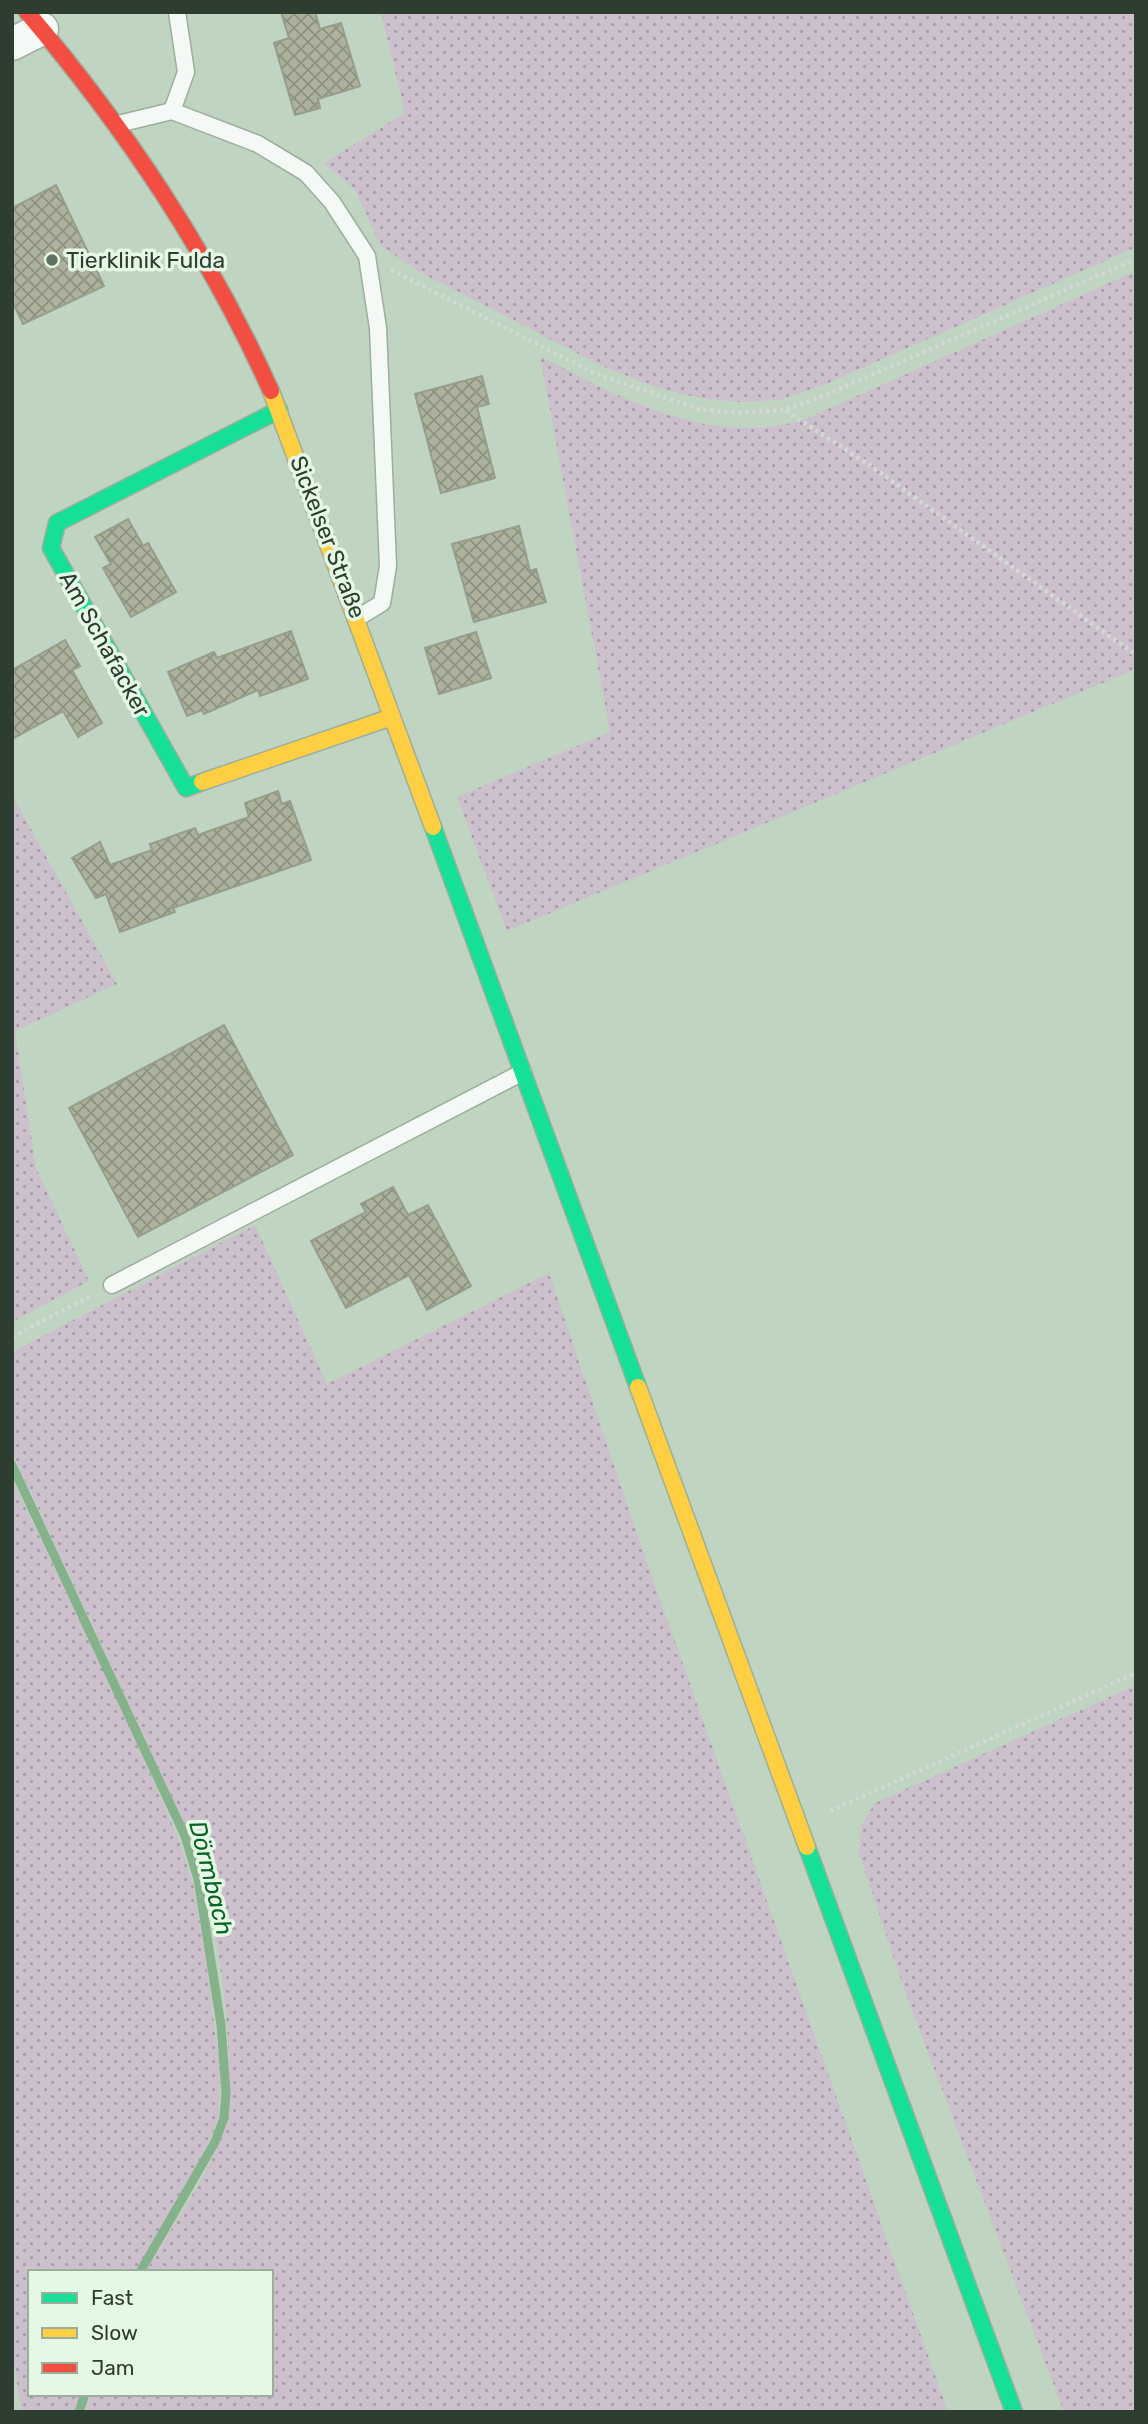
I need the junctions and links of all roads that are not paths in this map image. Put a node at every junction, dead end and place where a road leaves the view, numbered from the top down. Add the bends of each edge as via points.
1 (177, 12) edge
2 (35, 20) edge
3 (12, 44) edge
4 (172, 111) junction
5 (117, 124) junction
6 (279, 411) junction
7 (359, 617) junction
8 (392, 717) junction
9 (523, 1072) junction
10 (113, 1285) road end
11 (1014, 2412) edge

1 - 4 lane via 186,72
2 - 3 street
2 - 5 main road, Sickelser Straße
4 - 5 lane
4 - 7 lane via 258,144 306,173 332,202 367,256 378,328 388,566 382,603
5 - 6 main road, Sickelser Straße via 202,253
6 - 7 main road, Sickelser Straße
6 - 8 main road, Am Schafacker via 57,523 51,548 186,788
7 - 8 main road, Sickelser Straße
8 - 9 main road, Sickelser Straße
9 - 10 lane
9 - 11 main road, Sickelser Straße

